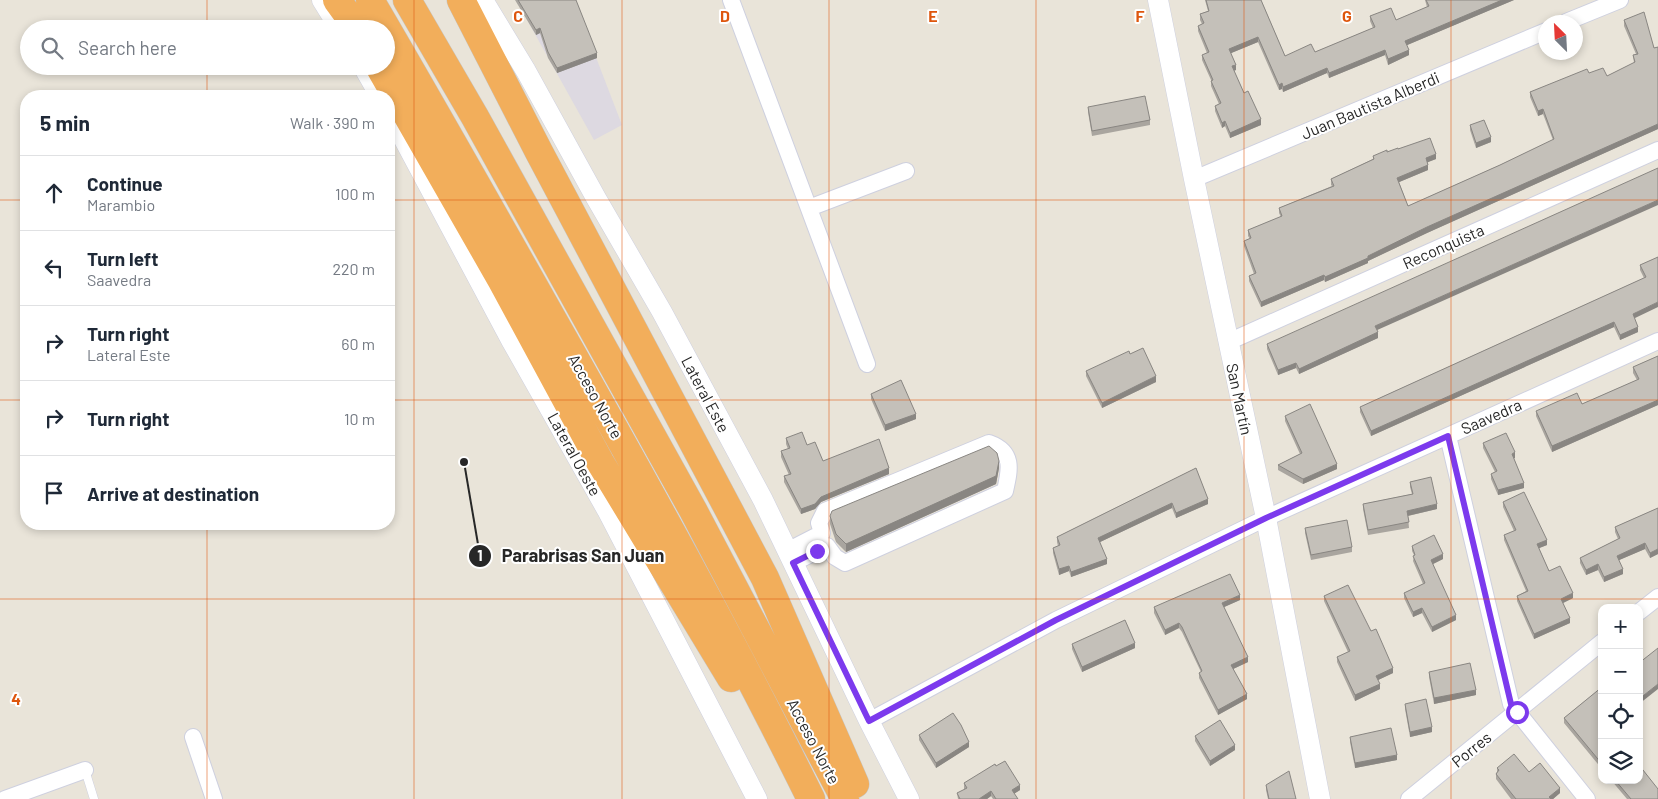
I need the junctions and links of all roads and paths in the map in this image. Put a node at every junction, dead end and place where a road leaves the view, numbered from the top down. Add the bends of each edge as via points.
1 (322, 0) edge
2 (337, 0) edge
3 (370, 0) edge
4 (407, 0) edge
5 (461, 0) edge
6 (483, 0) edge
7 (731, 0) edge
8 (1158, 0) edge
9 (1620, 0) edge
10 (1583, 15) edge
11 (334, 20) edge
12 (351, 20) edge
13 (382, 20) edge
14 (1538, 34) edge
15 (395, 43) edge
16 (368, 75) edge
17 (384, 75) edge
18 (377, 90) edge
19 (393, 90) edge
20 (395, 94) edge
21 (395, 121) edge
22 (1658, 150) edge
23 (906, 171) dead end
24 (1194, 179) junction
25 (809, 208) junction
26 (1658, 340) edge
27 (1228, 342) junction
28 (867, 364) dead end
29 (1448, 436) junction
30 (1266, 518) junction
31 (790, 557) junction
32 (1658, 597) edge
33 (1643, 609) edge
34 (1598, 645) edge
35 (1517, 712) junction
36 (869, 721) junction
37 (193, 737) dead end
38 (85, 770) joint
39 (5, 799) edge
40 (94, 799) edge
41 (214, 799) edge
42 (757, 799) edge
43 (805, 799) edge
44 (812, 799) edge
45 (845, 799) edge
46 (861, 799) edge
47 (909, 799) edge
48 (1320, 799) edge
49 (1409, 799) edge
50 (1587, 799) edge

1 - 11 street
2 - 12 highway
3 - 13 highway, Acceso Norte
4 - 45 highway, Acceso Norte via 693,510
5 - 46 highway via 765,578
6 - 31 street, Lateral Este via 662,312
7 - 25 street
8 - 24 street, San Martín
9 - 10 street
14 - 24 street, Juan Bautista Alberdi
15 - 44 highway, Acceso Norte via 666,520
16 - 18 street
17 - 19 highway
20 - 43 highway via 600,462
21 - 42 street, Lateral Oeste via 607,510
22 - 27 street, Reconquista
23 - 25 street
24 - 27 street, San Martín
25 - 28 street
26 - 29 street, Saavedra
27 - 30 street, San Martín
29 - 30 street, Saavedra
29 - 35 street via 1511,704
30 - 36 street, Saavedra via 1056,620
30 - 48 street, San Martín
31 - 31 street via 827,546 834,557 845,563 1005,490 1010,470 1006,454 1000,447 989,443 825,511 819,523 822,533
31 - 36 street, Lateral Este
32 - 33 street
34 - 35 street, Porres
35 - 49 street, Porres
35 - 50 street
36 - 47 street, Lateral Este
37 - 41 street
38 - 39 street
38 - 40 lane

